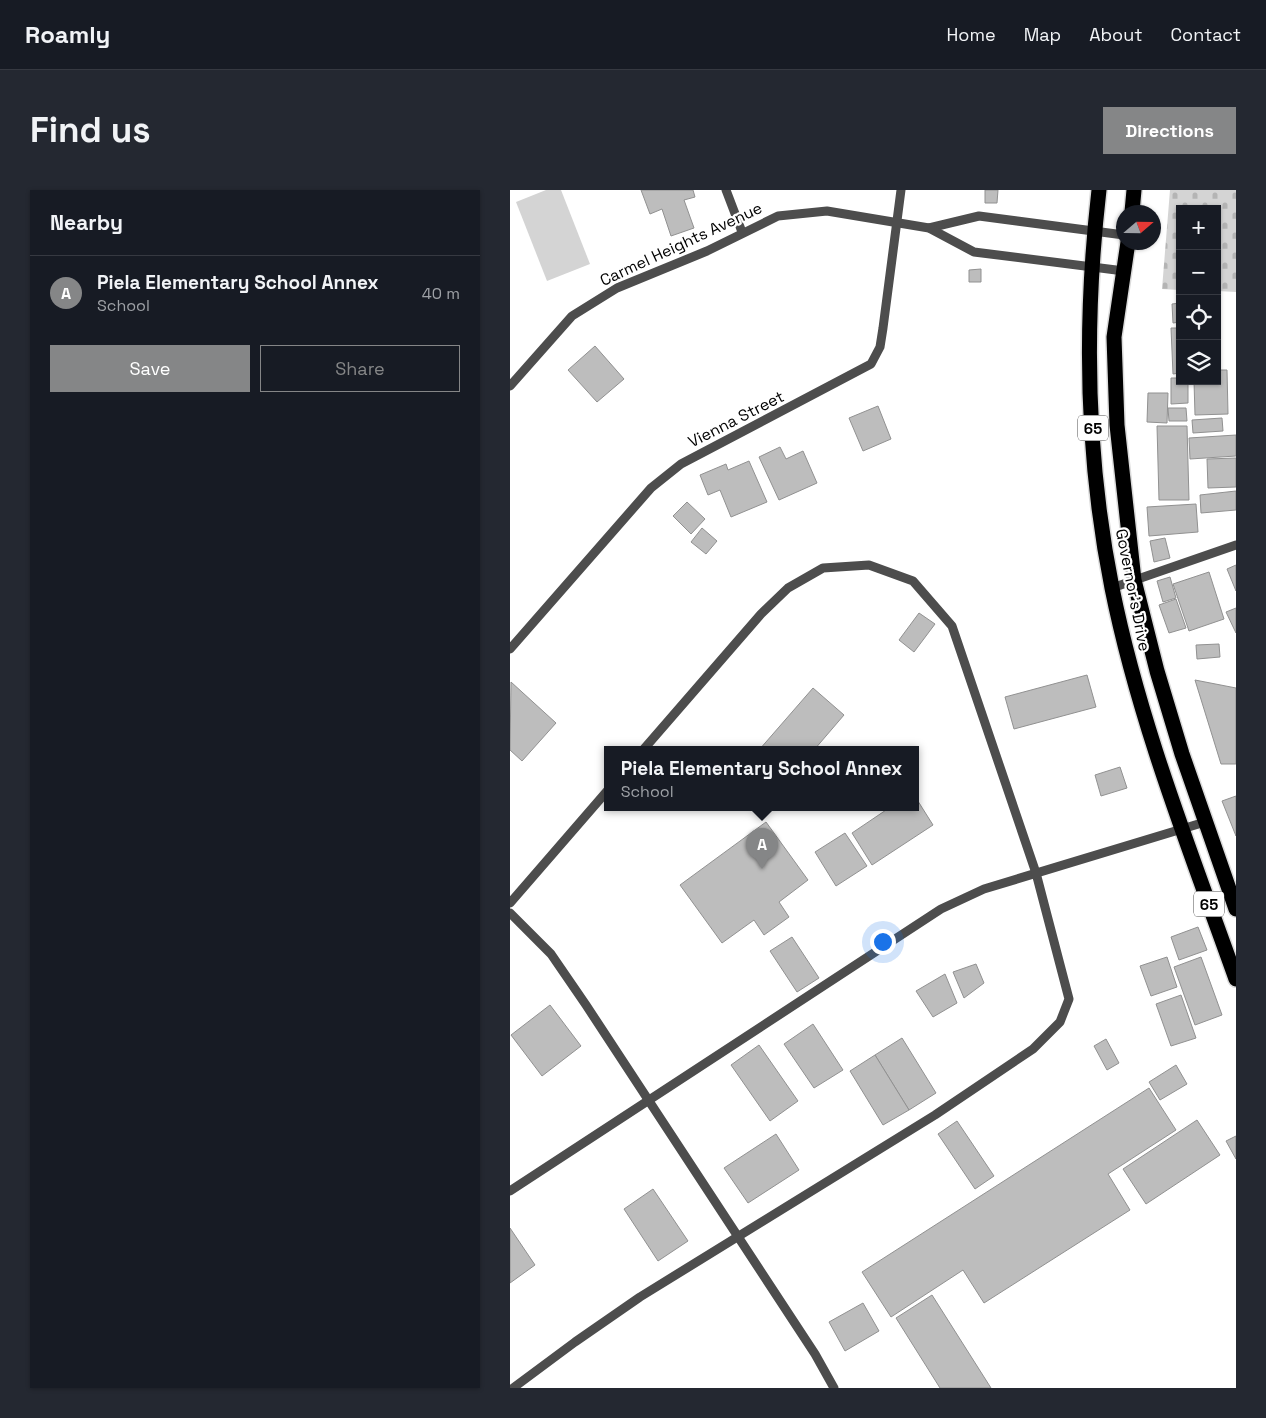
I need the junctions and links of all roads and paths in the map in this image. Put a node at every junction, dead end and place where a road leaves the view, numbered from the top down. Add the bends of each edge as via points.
1 (726, 190) edge
2 (901, 190) edge
3 (1099, 190) edge
4 (1134, 190) edge
5 (1133, 205) edge
6 (896, 222) junction
7 (929, 228) junction
8 (1095, 231) junction
9 (742, 232) junction
10 (1116, 233) edge
11 (1127, 250) edge
12 (1091, 268) junction
13 (1124, 271) junction
14 (510, 386) edge
15 (1236, 545) edge
16 (1134, 580) junction
17 (1112, 588) junction
18 (510, 649) edge
19 (646, 746) edge
20 (604, 795) edge
21 (1205, 822) junction
22 (1182, 829) junction
23 (1036, 874) junction
24 (510, 903) edge
25 (1236, 909) edge
26 (510, 914) edge
27 (1236, 979) edge
28 (650, 1102) junction
29 (510, 1191) edge
30 (737, 1237) junction
31 (513, 1388) edge
32 (834, 1388) edge

1 - 9 street
2 - 6 street, Vienna Street
3 - 8 highway, Governor's Drive / 65
4 - 5 highway
6 - 7 street, Carmel Heights Avenue
6 - 9 street, Carmel Heights Avenue via 827,211 799,212 778,216
6 - 18 street, Vienna Street via 880,347 871,364 681,464 651,488
7 - 8 street, Carmel Heights Avenue via 979,216
7 - 12 street, Carmel Heights Avenue via 974,252
8 - 10 street, Carmel Heights Avenue
8 - 12 highway, Governor's Drive / 65
9 - 14 street, Carmel Heights Avenue via 707,251 617,288 572,316
11 - 13 highway, Governor's Drive / 65
12 - 13 street, Carmel Heights Avenue
12 - 17 highway, Governor's Drive / 65 via 1092,425
13 - 16 highway, Governor's Drive / 65 via 1114,337 1116,415
15 - 16 street
16 - 17 street
16 - 21 highway, Governor's Drive / 65 via 1157,671
17 - 22 highway, Governor's Drive / 65 via 1136,687
19 - 23 street via 761,614 788,588 823,568 869,565 913,582 952,626
20 - 24 street
21 - 22 street
21 - 25 highway, Governor's Drive / 65
22 - 23 street
22 - 27 highway, Governor's Drive / 65
23 - 28 street via 984,889 941,909
23 - 30 street via 1069,999 1060,1022 1033,1049 935,1115
26 - 28 street via 550,954
28 - 29 street
28 - 30 street
30 - 31 street via 640,1297
30 - 32 street

